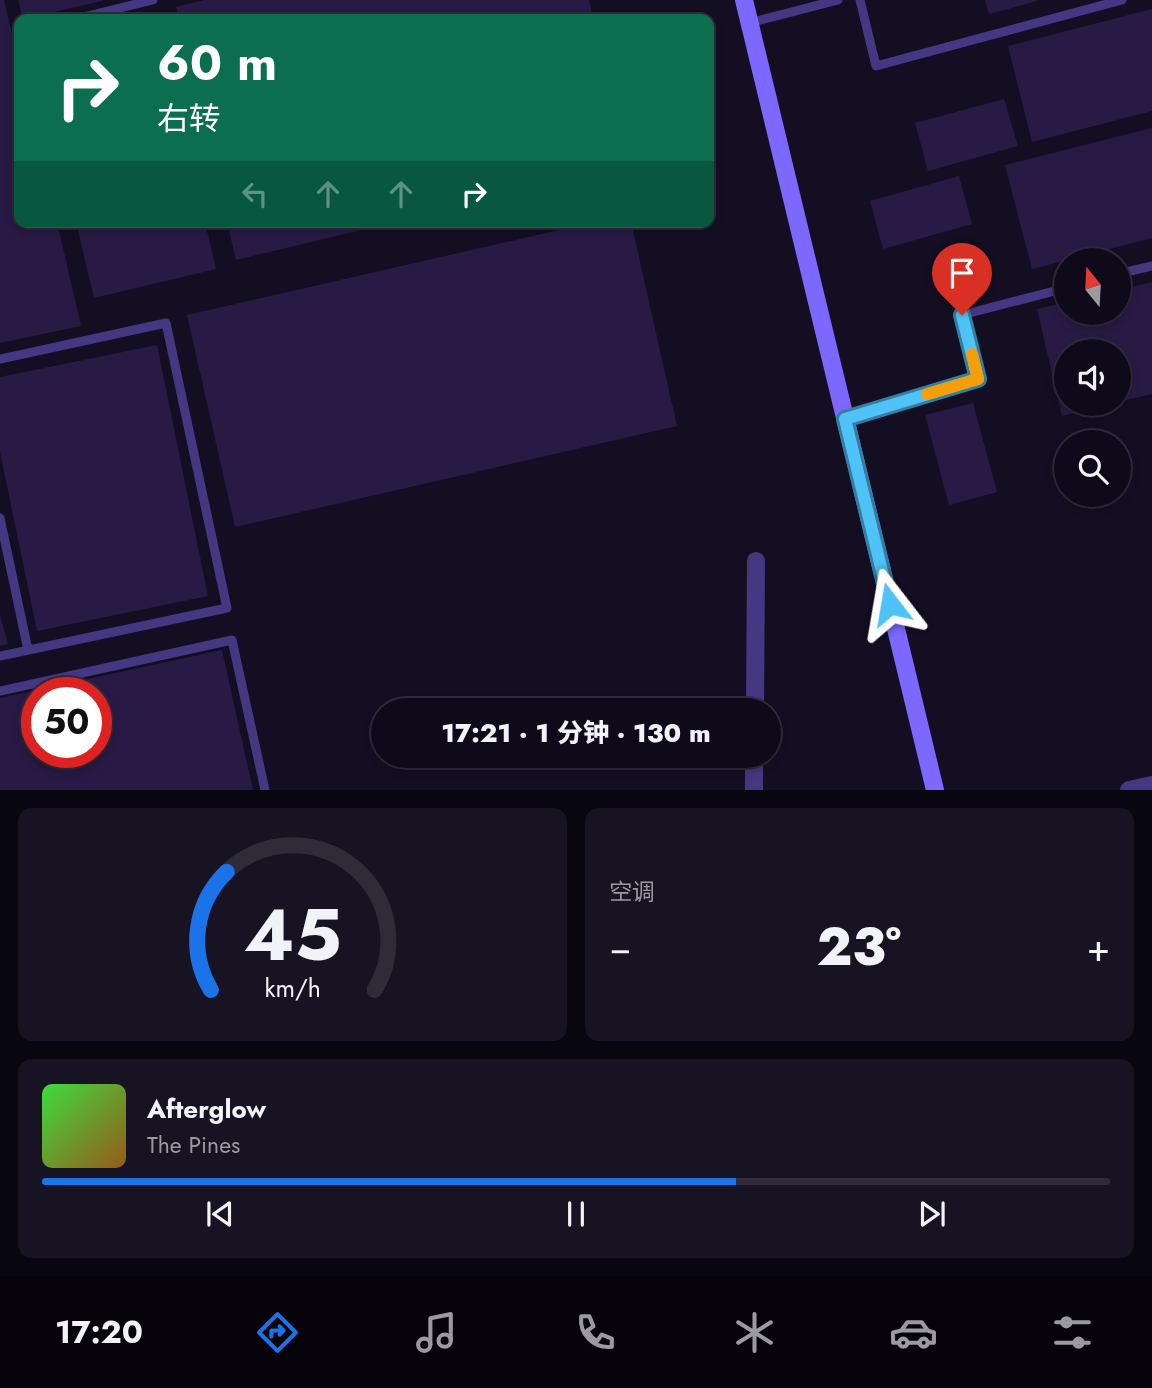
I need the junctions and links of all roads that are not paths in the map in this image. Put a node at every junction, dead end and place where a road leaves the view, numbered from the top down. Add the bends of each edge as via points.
1 (153, 0) edge
2 (744, 0) edge
3 (838, 0) edge
4 (860, 0) edge
5 (1122, 0) edge
6 (96, 14) edge
7 (749, 23) junction
8 (1152, 266) edge
9 (1131, 272) edge
10 (1054, 291) edge
11 (0, 359) edge
12 (845, 419) junction
13 (0, 518) edge
14 (756, 561) dead end
15 (28, 650) junction
16 (0, 656) edge
17 (0, 691) edge
18 (755, 698) edge
19 (754, 768) edge
20 (1152, 785) edge
21 (265, 789) edge
22 (754, 789) edge
23 (934, 789) edge
24 (1129, 789) edge

1 - 6 lane
2 - 7 main road
3 - 7 lane
4 - 5 lane via 876,66
7 - 12 main road
8 - 9 lane
10 - 12 lane via 962,315 978,379
11 - 15 lane via 166,323 226,608
12 - 23 main road
13 - 15 lane
14 - 18 street
15 - 16 lane
17 - 21 lane via 232,640
19 - 22 street
20 - 24 street

